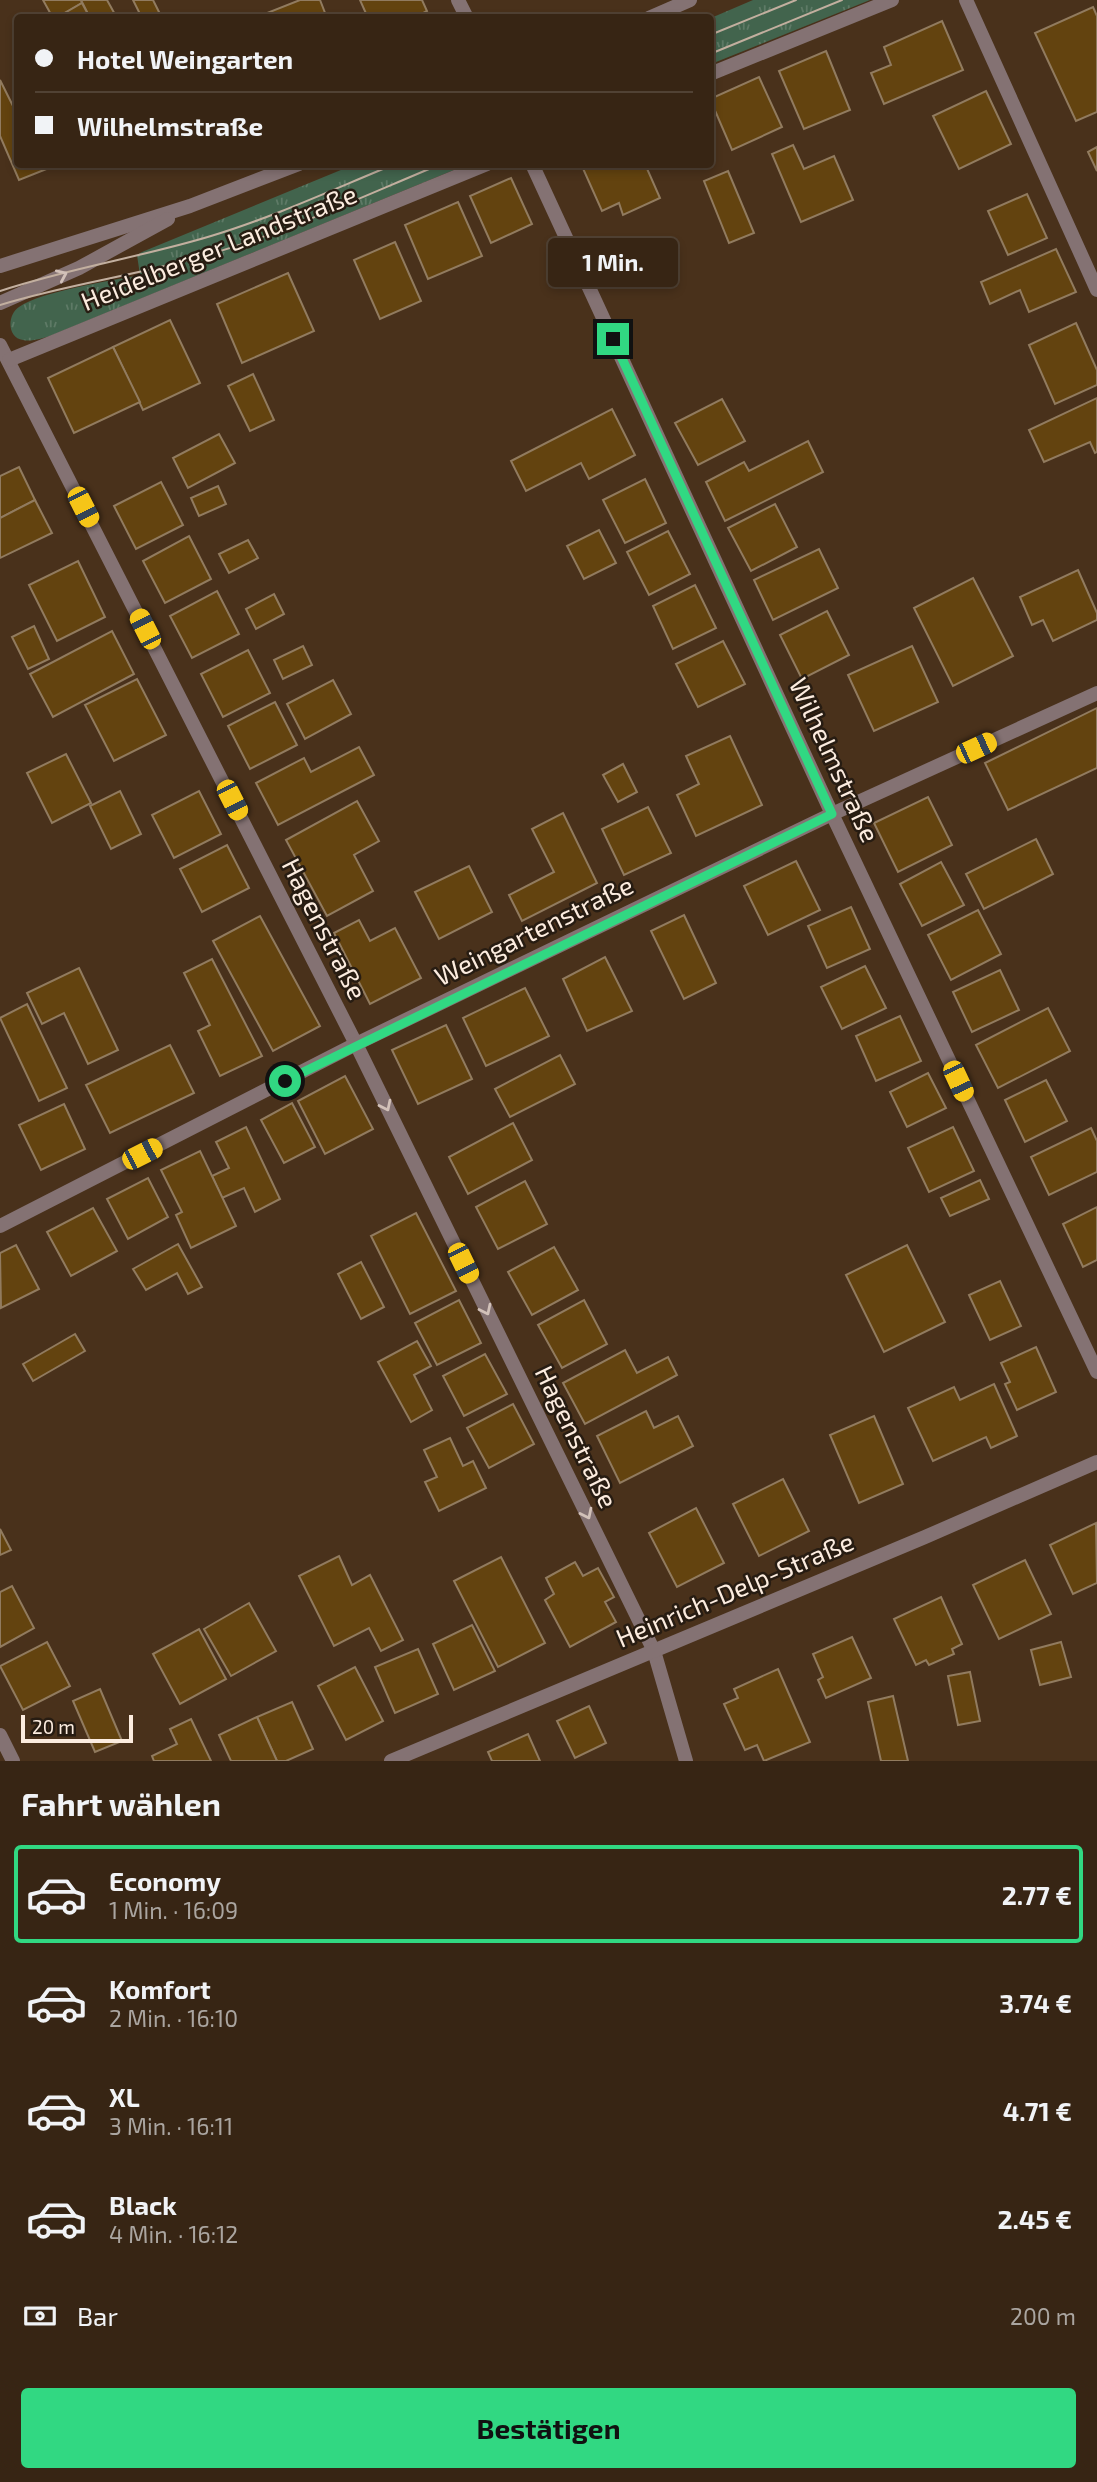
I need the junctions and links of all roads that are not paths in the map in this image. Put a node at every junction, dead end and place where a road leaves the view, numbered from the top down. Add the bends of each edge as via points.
1 (690, 0) edge
2 (892, 0) edge
3 (966, 0) edge
4 (658, 14) edge
5 (714, 72) edge
6 (289, 168) edge
7 (477, 168) edge
8 (534, 168) edge
9 (190, 206) junction
10 (0, 266) edge
11 (1097, 289) edge
12 (0, 303) edge
13 (0, 345) edge
14 (9, 360) junction
15 (1097, 693) edge
16 (832, 814) junction
17 (356, 1044) junction
18 (0, 1226) edge
19 (1097, 1373) edge
20 (1097, 1462) edge
21 (654, 1651) junction
22 (0, 1735) edge
23 (13, 1761) edge
24 (391, 1761) edge
25 (686, 1761) edge

1 - 4 street
2 - 5 street
3 - 11 street
6 - 9 street, Heidelberger Landstraße
7 - 14 street, Heidelberger Landstraße
8 - 16 street, Wilhelmstraße
9 - 10 street, Heidelberger Landstraße
12 -> 9 street, Heidelberger Landstraße via 79,268
13 - 14 street, Hagenstraße
14 - 17 street, Hagenstraße
15 - 16 street, Weingartenstraße
16 - 17 street, Weingartenstraße
16 - 19 street, Wilhelmstraße
17 - 18 street, Weingartenstraße
17 -> 21 street, Hagenstraße
20 - 21 street, Heinrich-Delp-Straße
21 - 24 street, Heinrich-Delp-Straße
21 - 25 street, Hagenstraße
22 - 23 street

